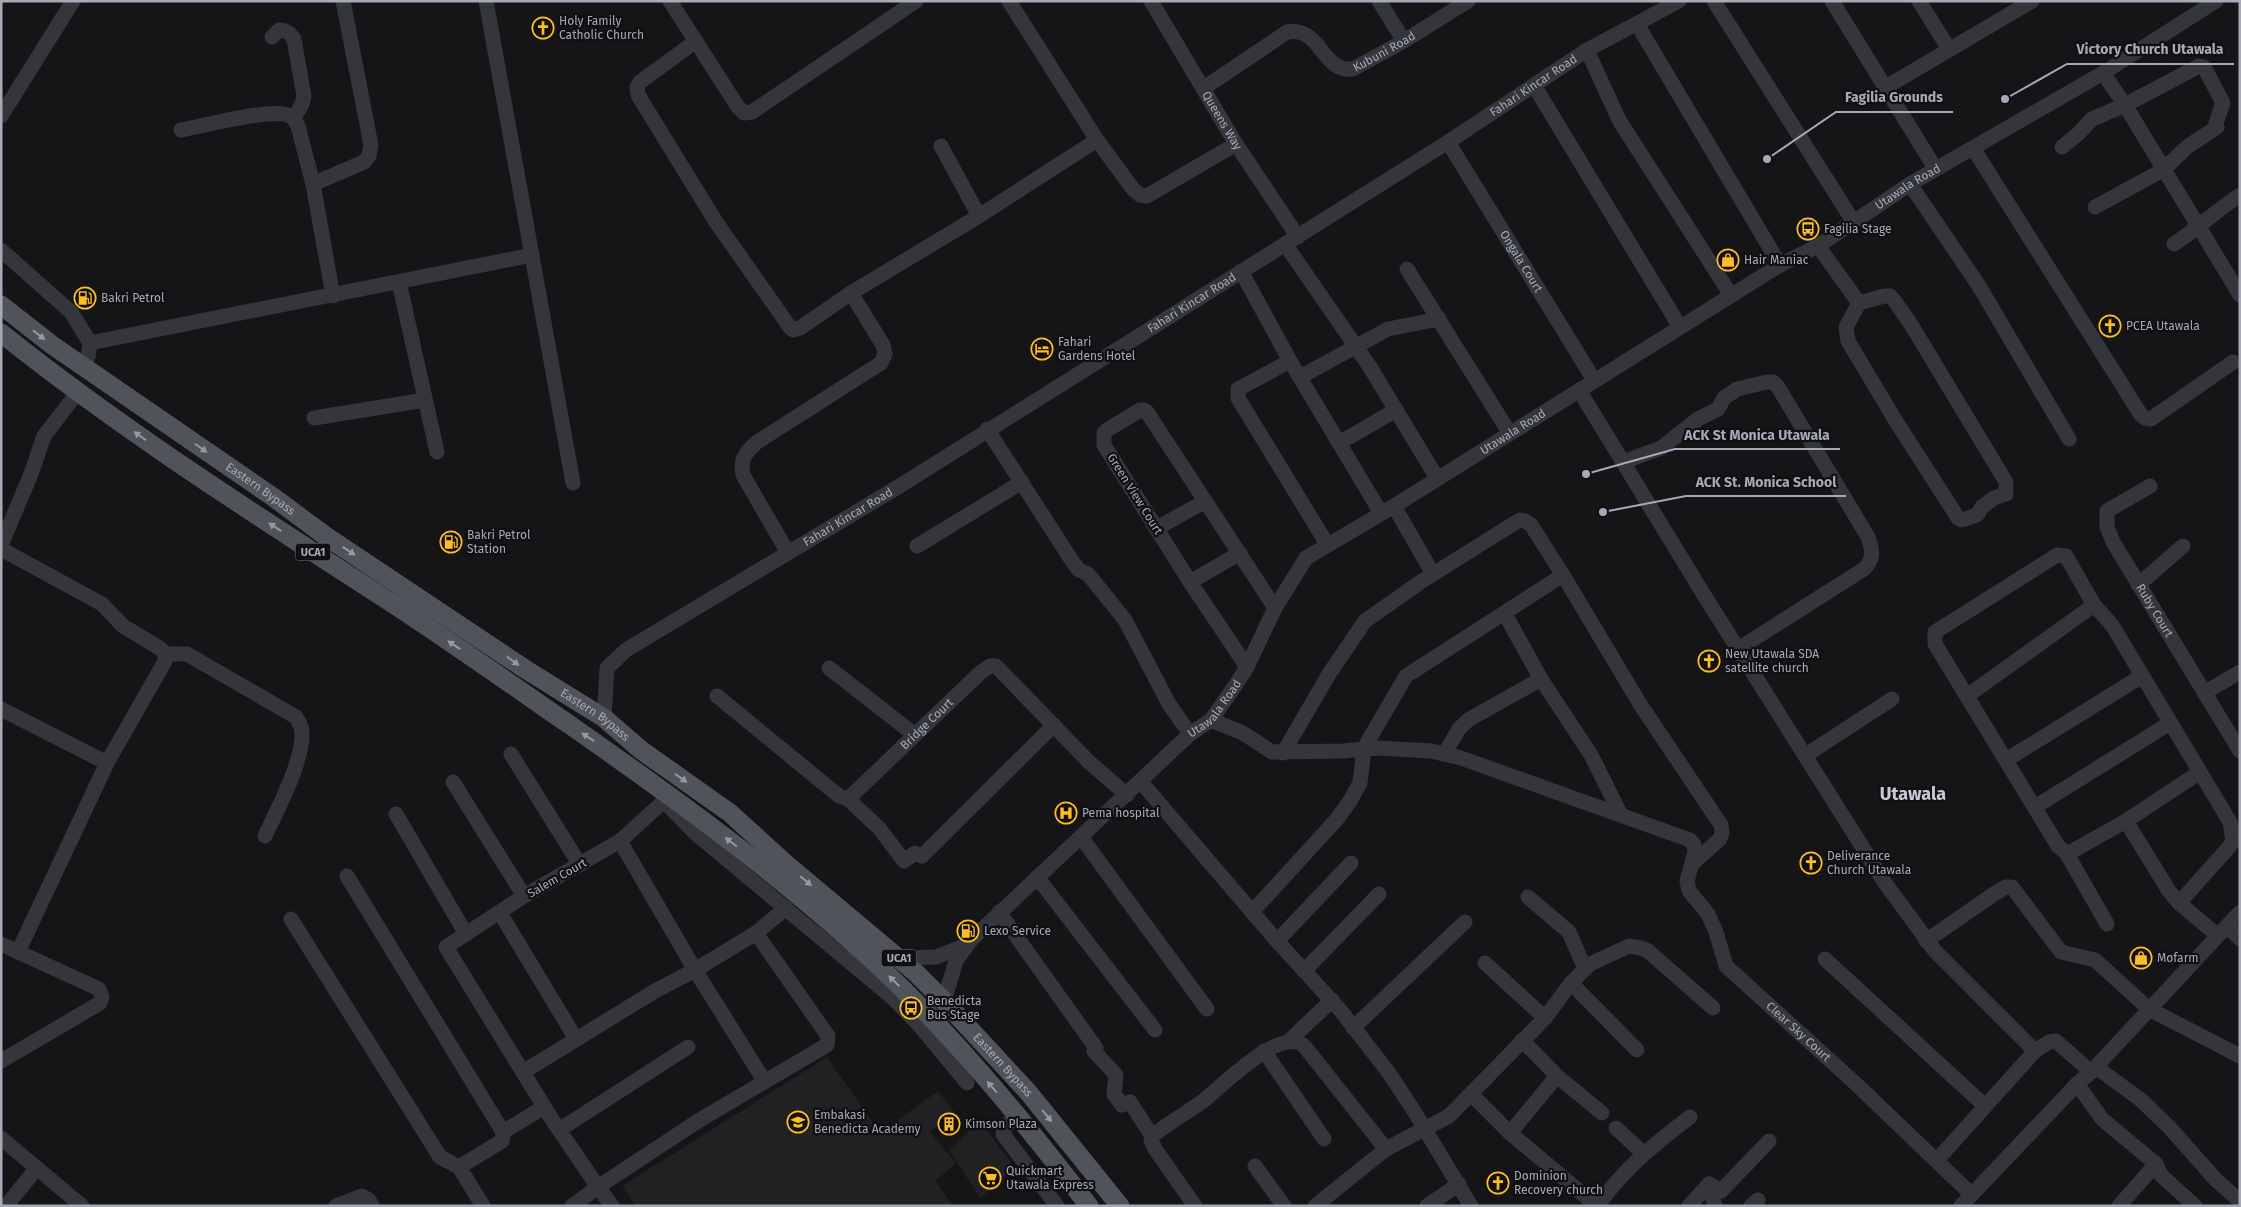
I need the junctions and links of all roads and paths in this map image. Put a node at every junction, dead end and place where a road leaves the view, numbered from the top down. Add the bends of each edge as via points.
1 (73, 1) edge
2 (343, 1) edge
3 (486, 1) edge
4 (670, 1) edge
5 (916, 1) edge
6 (1008, 1) edge
7 (1151, 1) edge
8 (1379, 1) edge
9 (1468, 1) edge
10 (1679, 1) edge
11 (1714, 1) edge
12 (1832, 1) edge
13 (1919, 1) edge
14 (2029, 2) edge
15 (2207, 4) edge
16 (1637, 24) junction
17 (272, 36) dead end
18 (696, 41) junction
19 (1404, 41) junction
20 (1949, 49) junction
21 (1587, 50) junction
22 (2103, 73) junction
23 (1535, 87) junction
24 (1886, 87) junction
25 (1204, 88) junction
26 (2125, 105) junction
27 (1, 116) edge
28 (294, 118) junction
29 (181, 130) dead end
30 (1097, 140) junction
31 (1448, 142) junction
32 (1236, 144) junction
33 (941, 146) dead end
34 (2062, 147) dead end
35 (1973, 148) junction
36 (1935, 168) junction
37 (2163, 170) junction
38 (313, 184) junction
39 (1910, 184) junction
40 (2240, 195) edge
41 (2094, 207) dead end
42 (979, 216) junction
43 (1853, 221) junction
44 (2199, 228) junction
45 (1291, 241) junction
46 (2174, 244) dead end
47 (1818, 246) junction
48 (1, 250) edge
49 (532, 255) junction
50 (1780, 265) junction
51 (1407, 268) dead end
52 (1241, 271) junction
53 (399, 282) junction
54 (2237, 285) edge
55 (851, 293) junction
56 (1731, 295) junction
57 (333, 296) junction
58 (1859, 303) junction
59 (1, 304) edge
60 (1439, 319) junction
61 (1680, 327) junction
62 (1, 333) edge
63 (90, 343) junction
64 (1355, 347) junction
65 (1290, 361) junction
66 (2232, 362) dead end
67 (80, 364) junction
68 (1300, 377) junction
69 (1594, 380) junction
70 (1579, 390) junction
71 (78, 392) junction
72 (425, 400) junction
73 (1396, 410) junction
74 (314, 418) dead end
75 (987, 429) junction
76 (1509, 432) junction
77 (2069, 440) dead end
78 (1339, 443) junction
79 (437, 452) dead end
80 (1623, 462) junction
81 (1437, 478) junction
82 (1022, 482) junction
83 (573, 483) dead end
84 (2150, 486) dead end
85 (1204, 502) junction
86 (1388, 509) junction
87 (1157, 528) junction
88 (1327, 544) junction
89 (918, 546) dead end
90 (2183, 546) dead end
91 (1, 547) edge
92 (788, 553) junction
93 (1240, 553) junction
94 (1433, 574) junction
95 (1563, 575) junction
96 (1190, 582) junction
97 (2138, 584) junction
98 (2094, 605) junction
99 (1275, 608) junction
100 (1504, 614) junction
101 (1738, 649) junction
102 (165, 654) junction
103 (1247, 667) junction
104 (829, 668) dead end
105 (2240, 672) edge
106 (2142, 676) junction
107 (1541, 680) junction
108 (2204, 693) junction
109 (717, 696) dead end
110 (1967, 696) junction
111 (570, 698) junction
112 (1892, 699) dead end
113 (1, 709) edge
114 (558, 717) junction
115 (604, 718) junction
116 (1211, 720) junction
117 (2170, 723) junction
118 (1054, 725) junction
119 (1190, 734) junction
120 (915, 735) junction
121 (1364, 748) junction
122 (2240, 751) edge
123 (1283, 753) junction
124 (511, 754) dead end
125 (1444, 754) junction
126 (1806, 755) junction
127 (2006, 760) junction
128 (108, 763) junction
129 (2200, 772) junction
130 (453, 782) dead end
131 (1141, 782) junction
132 (664, 796) junction
133 (1127, 796) junction
134 (848, 799) junction
135 (2035, 807) junction
136 (396, 814) dead end
137 (1621, 815) junction
138 (2126, 821) junction
139 (265, 836) dead end
140 (1082, 837) junction
141 (620, 840) junction
142 (2067, 854) junction
143 (1351, 863) dead end
144 (1692, 864) junction
145 (580, 865) junction
146 (756, 872) junction
147 (347, 876) dead end
148 (1037, 877) junction
149 (1379, 894) dead end
150 (524, 896) junction
151 (1528, 897) dead end
152 (2179, 903) junction
153 (786, 908) junction
154 (999, 912) junction
155 (1252, 912) junction
156 (2240, 912) edge
157 (500, 913) junction
158 (291, 919) dead end
159 (1464, 922) dead end
160 (2108, 924) dead end
161 (2222, 931) junction
162 (756, 933) junction
163 (466, 934) junction
164 (2240, 939) edge
165 (1277, 941) junction
166 (1926, 941) junction
167 (1, 944) edge
168 (968, 944) junction
169 (18, 952) junction
170 (898, 958) junction
171 (1826, 959) dead end
172 (1486, 962) dead end
173 (1585, 969) junction
174 (695, 970) junction
175 (1304, 971) junction
176 (1571, 983) junction
177 (1332, 1000) junction
178 (944, 1001) junction
179 (1713, 1008) dead end
180 (1207, 1009) dead end
181 (2149, 1009) junction
182 (928, 1016) junction
183 (1545, 1018) junction
184 (1353, 1028) junction
185 (1155, 1030) dead end
186 (576, 1039) junction
187 (1522, 1040) junction
188 (1289, 1041) junction
189 (688, 1047) dead end
190 (1637, 1050) dead end
191 (1264, 1051) junction
192 (2035, 1051) junction
193 (2240, 1056) edge
194 (1, 1061) edge
195 (2093, 1070) junction
196 (523, 1072) junction
197 (1557, 1076) junction
198 (765, 1082) junction
199 (967, 1083) dead end
200 (2076, 1084) junction
201 (1472, 1095) junction
202 (1985, 1106) junction
203 (544, 1107) junction
204 (1602, 1113) dead end
205 (1016, 1115) junction
206 (1690, 1116) dead end
207 (1616, 1128) dead end
208 (559, 1130) junction
209 (1426, 1130) junction
210 (503, 1132) junction
211 (1510, 1133) junction
212 (1152, 1136) junction
213 (1, 1138) edge
214 (1324, 1139) dead end
215 (1769, 1141) dead end
216 (1386, 1149) junction
217 (1643, 1153) junction
218 (1937, 1160) junction
219 (2156, 1164) junction
220 (1255, 1166) dead end
221 (459, 1167) junction
222 (37, 1168) junction
223 (1460, 1184) junction
224 (1709, 1184) junction
225 (598, 1187) junction
226 (1971, 1194) junction
227 (2240, 1201) edge
228 (6, 1206) edge
229 (82, 1206) edge
230 (336, 1206) edge
231 (372, 1206) edge
232 (483, 1206) edge
233 (572, 1206) edge
234 (612, 1206) edge
235 (1057, 1206) edge
236 (1089, 1206) edge
237 (1120, 1206) edge
238 (1195, 1206) edge
239 (1284, 1206) edge
240 (1315, 1206) edge
241 (1427, 1206) edge
242 (1471, 1206) edge
243 (1597, 1206) edge
244 (1689, 1206) edge
245 (1715, 1206) edge
246 (1960, 1206) edge
247 (2119, 1206) edge
248 (2195, 1206) edge

1 - 27 street
2 - 38 street via 371,145 364,162
3 - 49 street
4 - 18 street
5 - 18 street via 752,112 744,113 738,107
6 - 30 street
7 - 25 street, Queens Way
8 - 19 street
9 - 19 street, Kubuni Road
10 - 16 street, Fahari Kincar Road
11 - 43 street
12 - 24 street
13 - 20 street
14 - 20 street
15 - 22 street, Utawala Road
16 - 21 street, Fahari Kincar Road
16 - 50 street
17 - 28 street via 283,30 294,39 304,96
18 - 55 street via 637,87 638,95 716,222 793,330
19 - 25 street, Kubuni Road via 1353,69 1345,70 1336,66 1308,34 1296,30 1287,32
20 - 24 street
21 - 23 street, Fahari Kincar Road
21 - 56 street via 1619,120
22 - 26 street
22 - 35 street, Utawala Road
23 - 31 street, Fahari Kincar Road
23 - 61 street
24 - 36 street
25 - 32 street, Queens Way
26 - 34 street via 2092,119
26 - 37 street
26 - 37 street via 2199,66 2204,67 2223,103 2217,127 2187,147
28 - 29 street via 287,114 271,114
28 - 38 street
30 - 32 street via 1133,190 1147,196
30 - 42 street
31 - 45 street, Fahari Kincar Road
31 - 69 street, Ongala Court
32 - 45 street, Queens Way
33 - 42 street
35 - 36 street, Utawala Road
35 - 66 street via 2141,415 2151,418
36 - 39 street, Utawala Road
37 - 41 street
37 - 44 street
38 - 57 street
39 - 43 street, Utawala Road
39 - 77 street via 1979,286
40 - 44 street
42 - 55 street
43 - 47 street, Utawala Road
44 - 46 street
44 - 54 street
45 - 52 street, Fahari Kincar Road
45 - 64 street, Queens Way
47 - 50 street, Utawala Road
47 - 58 street
48 - 63 street via 71,312
49 - 53 street
49 - 83 street
50 - 56 street, Utawala Road
51 - 60 street
52 - 65 street
52 - 75 street, Fahari Kincar Road
53 - 57 street
53 - 72 street
55 - 92 street via 883,345 881,363 757,442 744,454 741,464 743,475
56 - 61 street, Utawala Road
57 - 63 street
58 - 58 street via 1846,327 1848,341 1958,518 1962,520 1977,515 1994,498 2006,494 2006,482 1894,300 1884,296
59 -> 67 main road, Eastern Bypass / UCA1
60 - 64 street via 1388,329
60 - 76 street
61 - 69 street, Utawala Road
62 - 71 main road, Eastern Bypass / UCA1
63 - 67 street via 88,357
64 - 68 street
64 - 73 street, Queens Way
65 - 68 street
65 - 88 street via 1238,389 1238,398
67 -> 111 main road, Eastern Bypass / UCA1 via 328,537
68 - 78 street
69 - 70 street, Utawala Road
70 - 76 street, Utawala Road
70 - 80 street
71 - 91 street via 44,436
114 -> 71 main road, Eastern Bypass / UCA1
72 - 74 street
72 - 79 street
73 - 78 street
73 - 81 street, Queens Way
75 - 82 street
75 - 92 street, Fahari Kincar Road
76 - 81 street, Utawala Road
78 - 86 street
80 - 101 street
80 - 101 street via 1661,448 1698,419 1718,409 1724,398 1737,389 1767,382 1778,387 1868,537 1872,554 1864,570
81 - 86 street, Utawala Road
82 - 89 street
82 - 119 street via 1074,564 1088,574 1125,620 1169,704
84 - 97 street, Ruby Court via 2107,511 2107,527 2113,542
85 - 87 street
85 - 87 street, Green View Court via 1147,412 1140,410 1107,430 1103,439
85 - 93 street, Green View Court
86 - 88 street, Utawala Road
86 - 94 street
87 - 96 street, Green View Court
88 - 99 street, Utawala Road via 1306,558
90 - 97 street
91 - 102 street via 102,604 123,626
92 - 115 street, Fahari Kincar Road via 626,650 607,668
93 - 96 street
93 - 99 street, Green View Court
94 - 95 street via 1520,520 1531,525
94 - 123 street via 1365,621 1329,674
95 - 100 street
95 - 144 street via 1640,704 1721,826 1720,839
96 - 103 street, Green View Court
97 - 108 street, Ruby Court
98 - 106 street via 2112,625
98 - 110 street
98 - 110 street via 2062,554 1939,628 1934,637 1935,644
99 - 103 street, Utawala Road
100 - 107 street
100 - 121 street via 1406,676
101 - 126 street
102 - 128 street
102 - 139 street via 187,654 296,717 302,743 295,768
103 - 116 street, Utawala Road
104 - 120 street
105 - 108 street
106 - 117 street
106 - 127 street
107 - 125 street via 1468,720
107 - 137 street via 1591,755
108 - 122 street, Ruby Court
109 - 134 street via 839,796
110 - 127 street
111 - 114 main road
111 - 115 main road, Eastern Bypass / UCA1
112 - 126 street
113 - 128 street
132 -> 114 main road, Eastern Bypass / UCA1
115 -> 170 main road, Eastern Bypass / UCA1 via 640,750 730,813
116 - 119 street, Utawala Road
116 - 123 street via 1243,733 1272,752
117 - 129 street
117 - 135 street
118 - 120 street, Bridge Court via 996,666 990,666
118 - 133 street, Bridge Court
118 - 134 street via 922,856 916,853 904,861 880,828
119 - 131 street, Utawala Road
120 - 134 street, Bridge Court
121 - 123 street
121 - 125 street
121 - 155 street via 1360,783 1346,807
124 - 145 street
125 - 137 street
126 - 166 street via 1885,883
127 - 135 street
128 - 169 street
129 - 138 street
129 - 152 street via 2230,822 2233,841
130 - 150 street
131 - 133 street, Utawala Road
131 - 155 street
132 - 141 street, Salem Court
132 - 146 main road, Eastern Bypass / UCA1
133 - 140 street, Utawala Road
135 - 142 street via 2058,846
136 - 163 street
137 - 144 street, Clear Sky Court via 1690,840 1695,852
138 - 142 street
138 - 152 street
140 - 148 street, Utawala Road
140 - 180 street
141 - 145 street, Salem Court
141 - 174 street
142 - 160 street
143 - 165 street
144 - 218 street, Clear Sky Court via 1687,881 1689,891 1708,914 1726,966
145 - 150 street, Salem Court
146 - 153 street
182 -> 146 main road, Eastern Bypass / UCA1 via 871,958
147 - 210 street
148 - 154 street, Utawala Road
148 - 185 street
149 - 175 street
150 - 157 street, Salem Court
151 - 173 street via 1569,932
152 - 161 street
153 - 162 street
153 - 199 street via 908,1012
154 - 168 street, Utawala Road
154 - 212 street via 1096,1048 1094,1051 1116,1075 1114,1094 1122,1105 1130,1102
155 - 165 street
156 - 161 street
157 - 163 street, Salem Court
157 - 186 street
158 - 221 street via 440,1157
159 - 184 street
161 - 164 street
161 - 181 street
162 - 174 street
162 - 198 street via 829,1041
163 - 196 street, Salem Court via 446,948
165 - 175 street
166 - 181 street via 1994,894 2006,887 2012,888 2061,952 2096,960
166 - 192 street
167 - 169 street
168 - 170 street via 936,957
168 - 178 street, Utawala Road via 956,961
169 - 194 street via 99,989 102,997 100,1003
170 - 178 main road, Eastern Bypass / UCA1
171 - 202 street
172 - 183 street
173 - 176 street
173 - 179 street via 1629,946 1641,948
174 - 186 street via 654,990
174 - 198 street
175 - 177 street
176 - 183 street
176 - 190 street
177 - 184 street
177 - 188 street
178 - 182 street
178 -> 237 main road, Eastern Bypass / UCA1 via 1028,1092
181 - 193 street
181 - 195 street
205 -> 182 main road, Eastern Bypass / UCA1
183 - 187 street
184 - 209 street via 1389,1073
186 - 196 street
187 - 197 street
187 - 201 street
188 - 191 street
188 - 216 street via 1297,1041 1305,1047
189 - 208 street
191 - 212 street via 1202,1102
191 - 214 street
192 - 195 street via 2056,1041
192 - 202 street
195 - 200 street
195 - 227 street via 2141,1100
196 - 203 street
197 - 204 street
197 - 211 street
198 - 225 street via 698,1121
200 - 219 street via 2102,1119
200 - 226 street
201 - 209 street via 1449,1116
201 - 211 street
202 - 218 street
203 - 208 street
203 - 210 street
205 - 235 street via 1003,1134
205 - 236 main road, Eastern Bypass / UCA1
206 - 217 street
207 - 217 street
208 - 225 street
209 - 216 street
209 - 223 street
210 - 221 street via 502,1141
211 - 243 street
212 - 238 street via 1155,1149
213 - 222 street
215 - 224 street via 1721,1191
216 - 240 street
217 - 243 street
218 - 226 street, Clear Sky Court
219 - 247 street
219 - 248 street via 2161,1175
220 - 239 street
221 - 232 street
222 - 228 street
222 - 229 street
223 - 241 street
223 - 242 street
224 - 244 street
224 - 245 street
225 - 233 street
225 - 234 street
226 - 246 street
230 - 231 street via 362,1196

